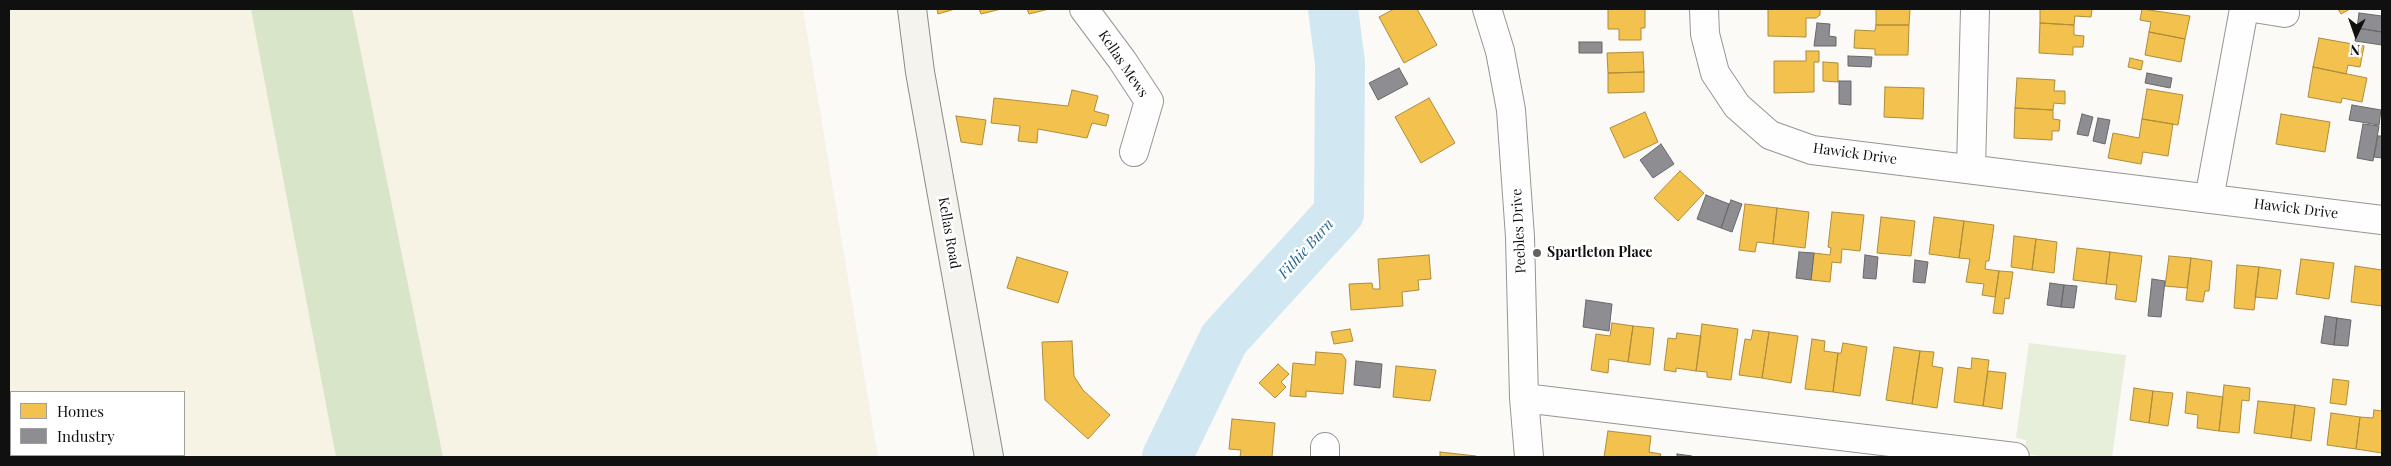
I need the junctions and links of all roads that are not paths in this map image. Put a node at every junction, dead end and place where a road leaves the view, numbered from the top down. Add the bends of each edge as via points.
1 (912, 9) edge
2 (1084, 9) edge
3 (1487, 9) edge
4 (1704, 9) edge
5 (1975, 9) edge
6 (2244, 9) edge
7 (1134, 152) dead end
8 (1971, 169) junction
9 (2209, 199) junction
10 (2382, 220) edge
11 (1524, 398) junction
12 (1952, 453) edge
13 (990, 457) edge
14 (1529, 457) edge
15 (2015, 457) edge

1 - 13 main road, Kellas Road via 920,72
2 - 7 street, Kellas Mews via 1149,101
3 - 11 street, Peebles Drive via 1500,51 1511,110 1520,237
4 - 8 street, Hawick Drive via 1705,34 1715,74 1737,106 1770,134 1812,150
5 - 8 street
6 - 9 street
8 - 9 street, Hawick Drive
9 - 10 street, Hawick Drive
11 - 12 street
11 - 14 street, Peebles Drive
12 - 15 street

